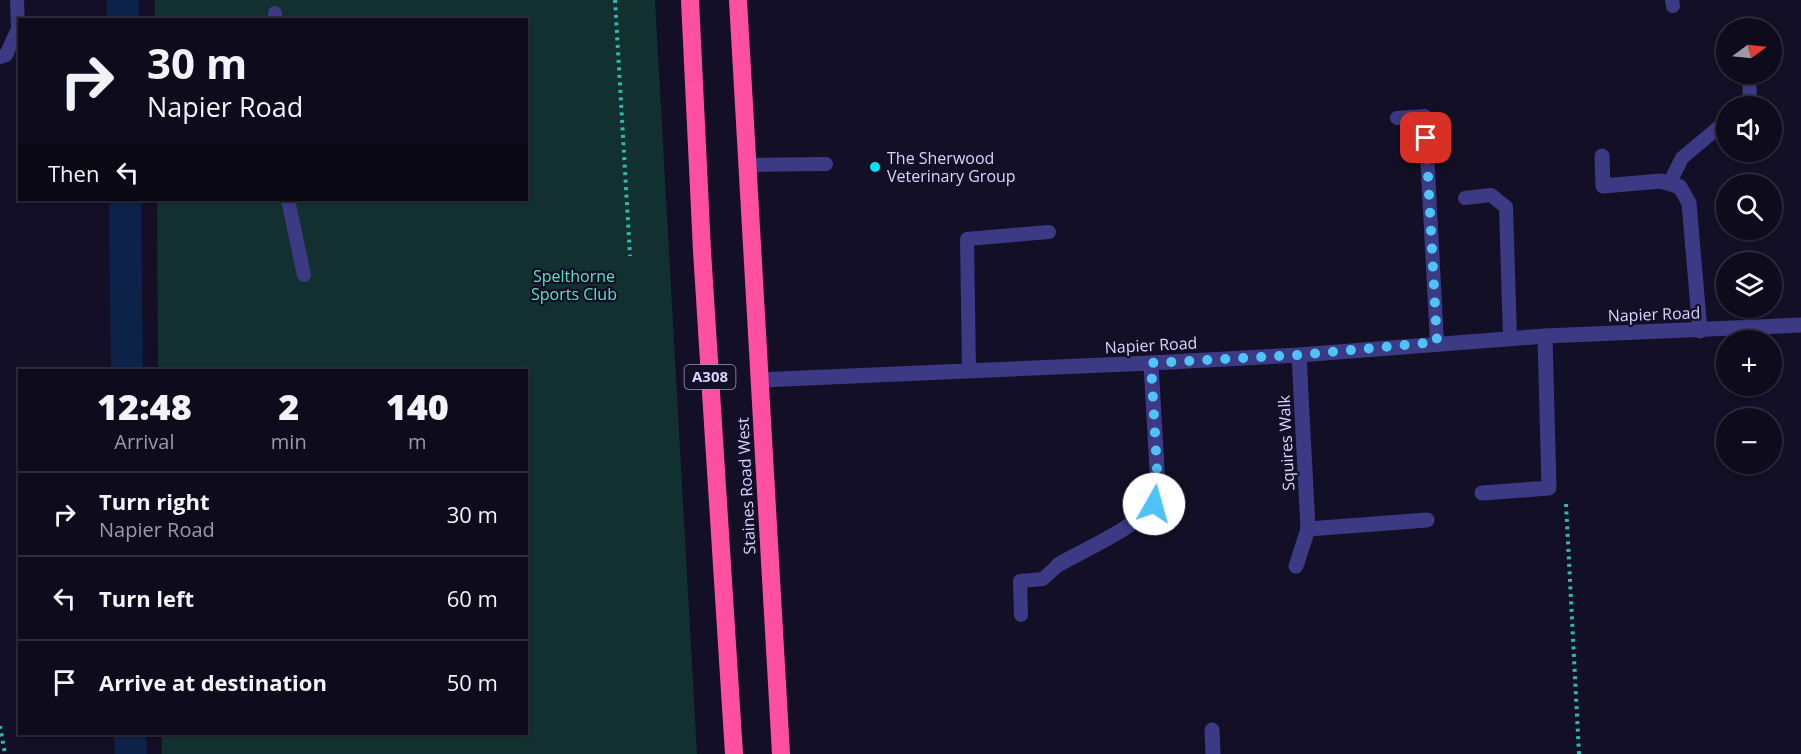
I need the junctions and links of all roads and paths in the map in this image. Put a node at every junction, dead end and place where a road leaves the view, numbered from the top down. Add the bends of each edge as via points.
1 (17, 0) edge
2 (615, 0) edge
3 (690, 0) edge
4 (738, 0) edge
5 (0, 57) edge
6 (1397, 118) dead end
7 (1716, 129) edge
8 (1602, 156) dead end
9 (826, 164) dead end
10 (747, 165) junction
11 (1670, 183) junction
12 (1465, 198) dead end
13 (288, 201) edge
14 (1049, 232) dead end
15 (630, 256) dead end
16 (304, 275) dead end
17 (1801, 326) edge
18 (1700, 331) junction
19 (1545, 336) junction
20 (1510, 338) junction
21 (1437, 342) junction
22 (1299, 355) junction
23 (1151, 363) junction
24 (969, 371) junction
25 (759, 380) junction
26 (1482, 492) dead end
27 (1565, 493) dead end
28 (1427, 520) dead end
29 (1308, 530) junction
30 (1058, 565) joint
31 (1296, 566) dead end
32 (1021, 615) dead end
33 (0, 726) edge
34 (1212, 730) dead end
35 (5, 754) edge
36 (734, 754) edge
37 (781, 754) edge
38 (1213, 754) edge
39 (1579, 754) edge

1 - 5 lane via 18,29 6,55
2 - 15 path
3 - 36 highway, A308
4 - 10 highway, Staines Road West / A308
6 - 21 lane via 1425,116
7 - 11 lane via 1682,158
8 - 11 street via 1604,186
9 - 10 lane
10 - 25 highway, Staines Road West / A308
11 - 18 street via 1680,187 1689,203
12 - 20 lane via 1491,195 1506,207
13 - 16 lane
14 - 24 lane via 968,239
17 - 18 street, Napier Road
18 - 19 street, Napier Road
19 - 20 street, Napier Road
19 - 26 street via 1549,488
20 - 21 street, Napier Road
21 - 22 street, Napier Road
22 - 23 street, Napier Road
22 - 29 street, Squires Walk
23 - 24 street, Napier Road
23 - 30 street via 1158,487 1154,504 1119,534 1099,540
24 - 25 street, Napier Road
25 - 37 highway, Staines Road West / A308
27 - 39 path
28 - 29 street
29 - 31 street, Squires Walk
30 - 32 lane via 1043,579 1020,581
33 - 35 path
34 - 38 street

